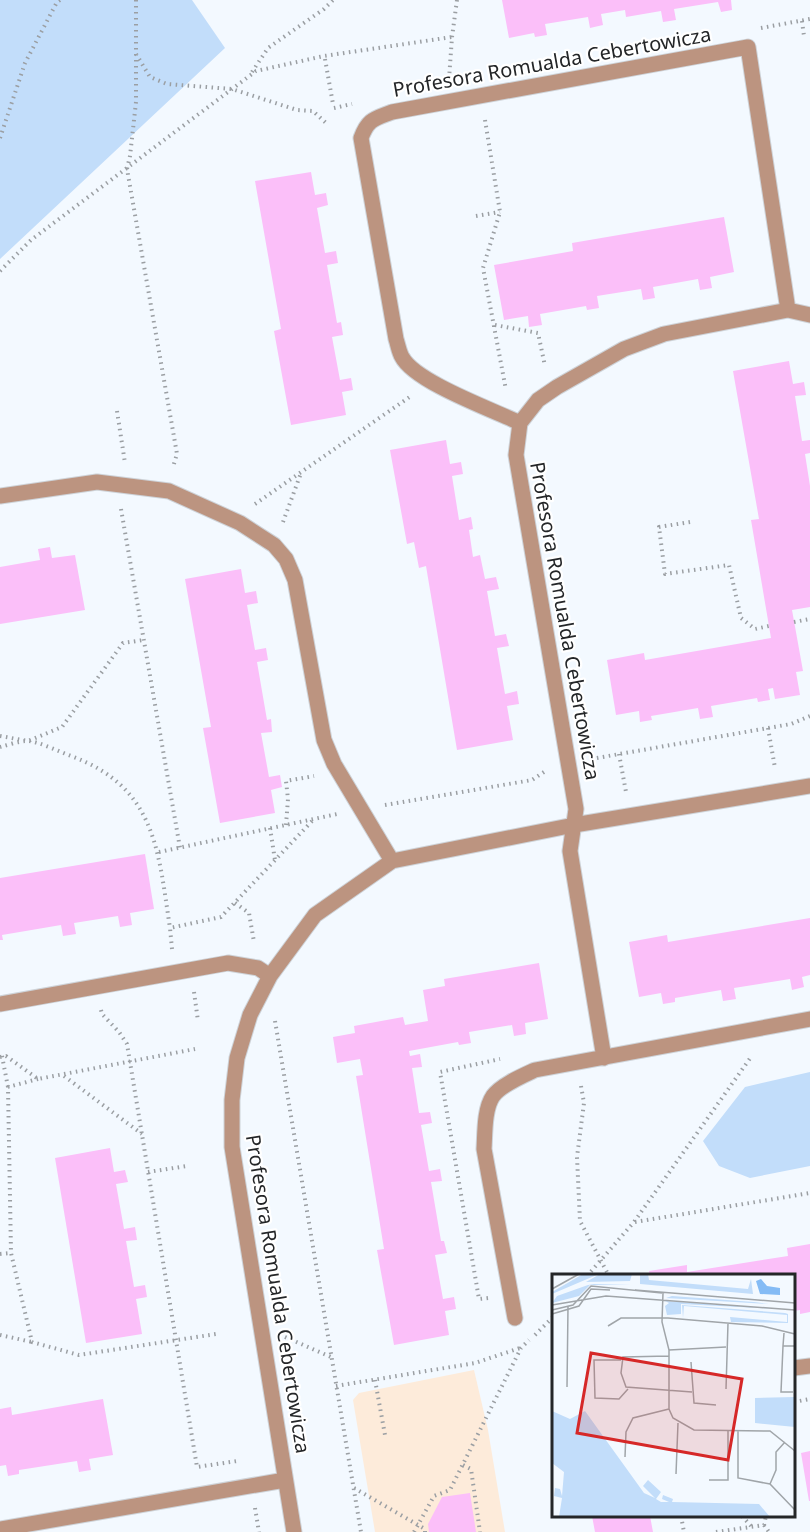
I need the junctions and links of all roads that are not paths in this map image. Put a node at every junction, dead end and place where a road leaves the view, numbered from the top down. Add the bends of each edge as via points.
1 (788, 310) junction
2 (810, 315) edge
3 (520, 423) junction
4 (0, 496) edge
5 (810, 786) edge
6 (574, 825) junction
7 (392, 861) junction
8 (264, 972) junction
9 (0, 1004) edge
10 (810, 1018) edge
11 (604, 1058) junction
12 (515, 1318) dead end
13 (810, 1365) edge
14 (795, 1368) edge
15 (285, 1480) junction
16 (0, 1529) edge
17 (294, 1532) edge

1 - 2 street
1 - 3 street via 664,334 631,346 538,400
1 - 3 street, Profesora Romualda Cebertowicza via 748,47 392,112 373,119 361,138 402,358 415,372
3 - 6 street, Profesora Romualda Cebertowicza via 516,455 576,809
4 - 7 street via 97,482 169,491 240,523 274,545 296,580 324,741
5 - 6 street, Profesora Romualda Cebertowicza
6 - 7 street, Profesora Romualda Cebertowicza
6 - 11 street, Profesora Romualda Cebertowicza via 570,851
7 - 8 street, Profesora Romualda Cebertowicza via 315,915
8 - 9 street via 228,963
8 - 15 street, Profesora Romualda Cebertowicza via 261,994 237,1058 232,1147
10 - 11 street
11 - 12 street via 535,1070 516,1078 493,1096 485,1123 484,1149
13 - 14 street
15 - 16 street, Profesora Romualda Cebertowicza
15 - 17 street, Profesora Romualda Cebertowicza

